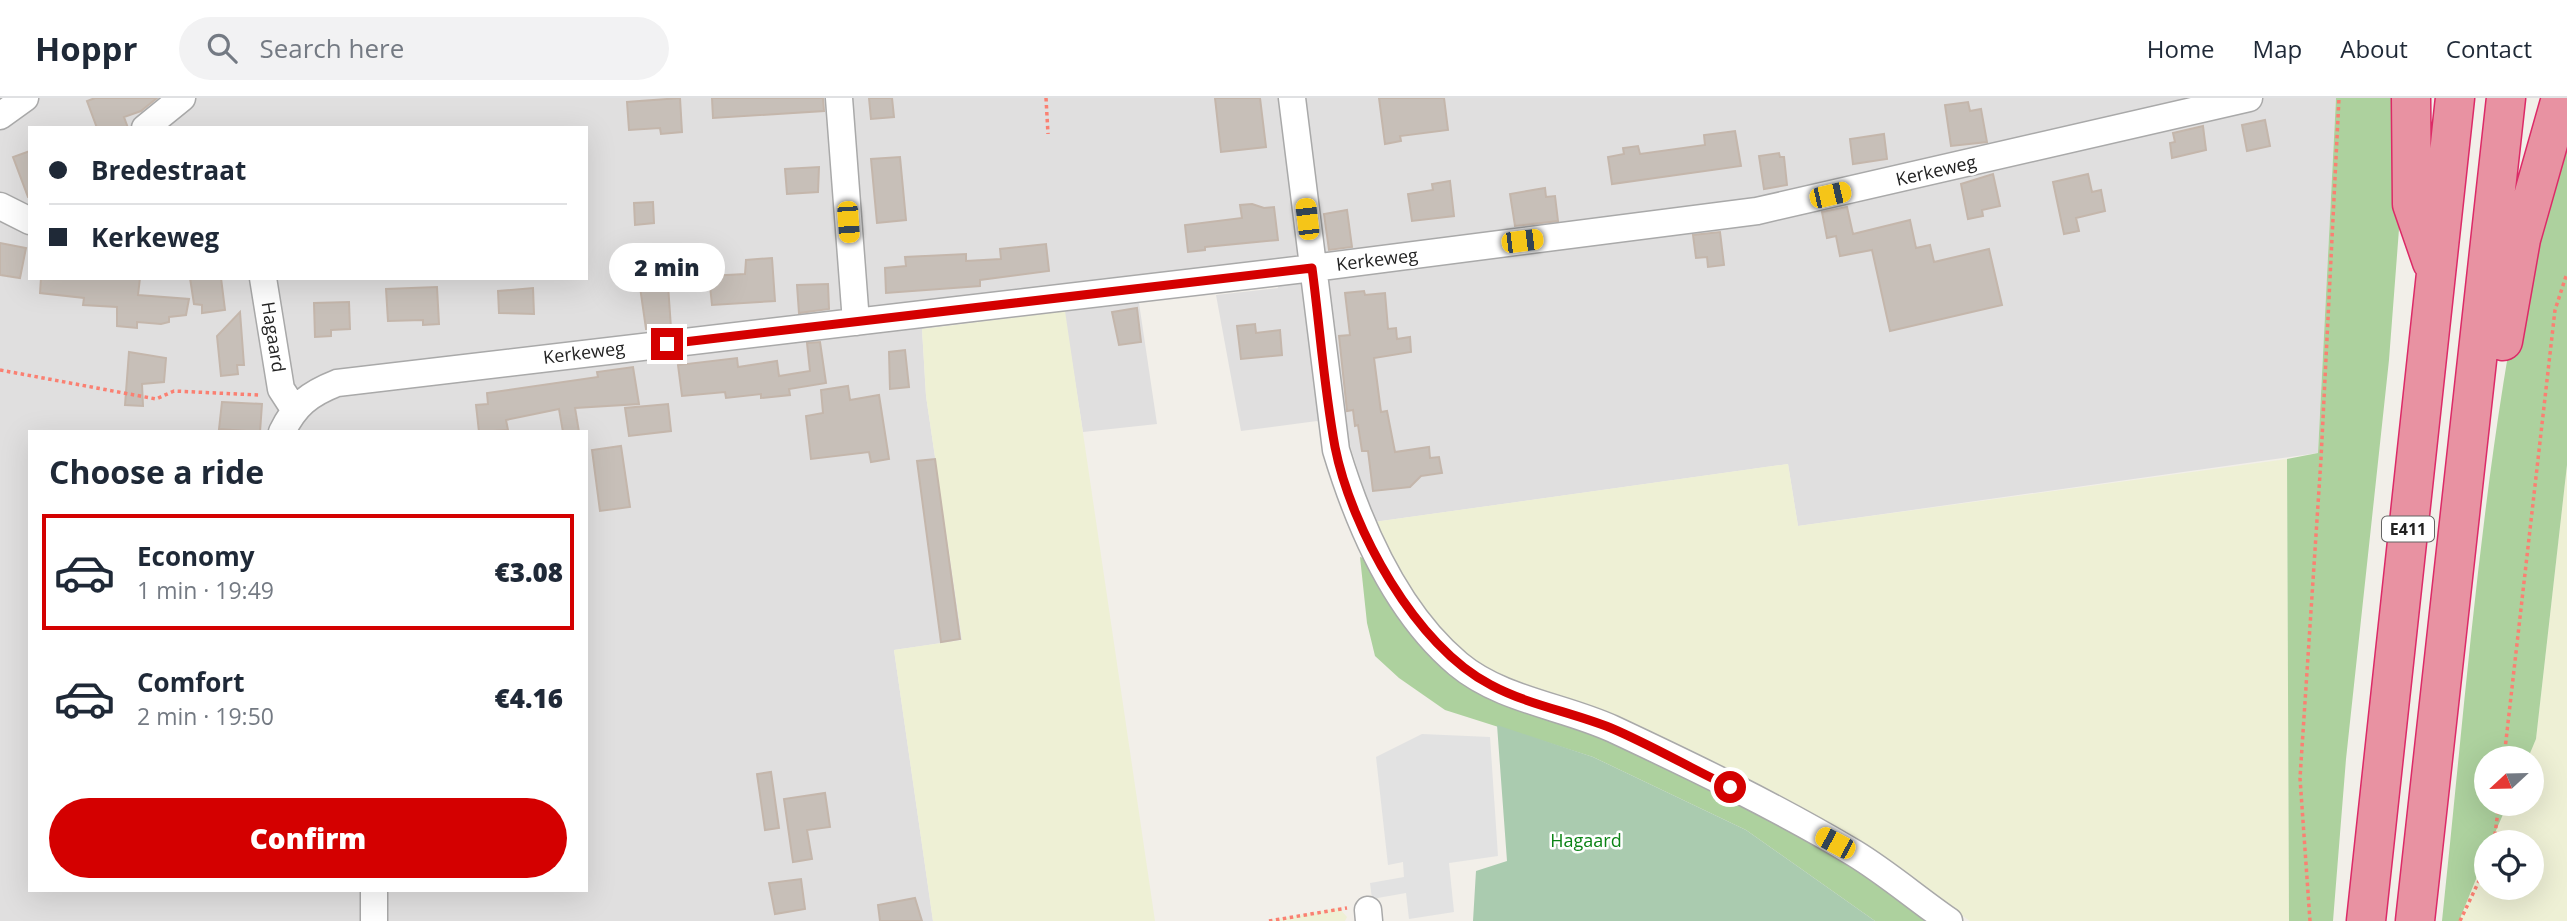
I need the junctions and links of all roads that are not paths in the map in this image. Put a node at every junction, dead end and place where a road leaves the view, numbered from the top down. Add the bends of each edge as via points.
1 (24, 98) edge
2 (182, 98) edge
3 (838, 98) edge
4 (1292, 98) edge
5 (2249, 98) edge
6 (2411, 98) edge
7 (2455, 98) edge
8 (2506, 98) edge
9 (2560, 98) edge
10 (0, 117) edge
11 (147, 126) edge
12 (0, 206) edge
13 (28, 220) edge
14 (1312, 268) junction
15 (2435, 270) junction
16 (263, 280) edge
17 (856, 322) junction
18 (287, 412) edge
19 (2468, 448) junction
20 (374, 892) edge
21 (374, 921) edge
22 (1949, 921) edge
23 (2366, 921) edge
24 (2415, 921) edge

1 - 10 street
2 - 11 street
3 - 17 street
4 - 14 street
5 - 14 street, Kerkeweg via 1757,211
6 - 15 highway via 2412,204
7 - 15 highway, E411
8 - 19 highway, E411
9 - 19 highway via 2521,239 2495,386
12 - 13 street
14 - 17 street, Kerkeweg
14 - 22 street via 1336,450 1348,489 1394,585 1424,628 1458,664 1491,686 1611,728 1753,799 1855,854
15 - 23 highway, E411
16 - 18 street, Hagaard
17 - 18 street, Kerkeweg via 337,383 312,393
19 - 24 highway, E411
20 - 21 street

